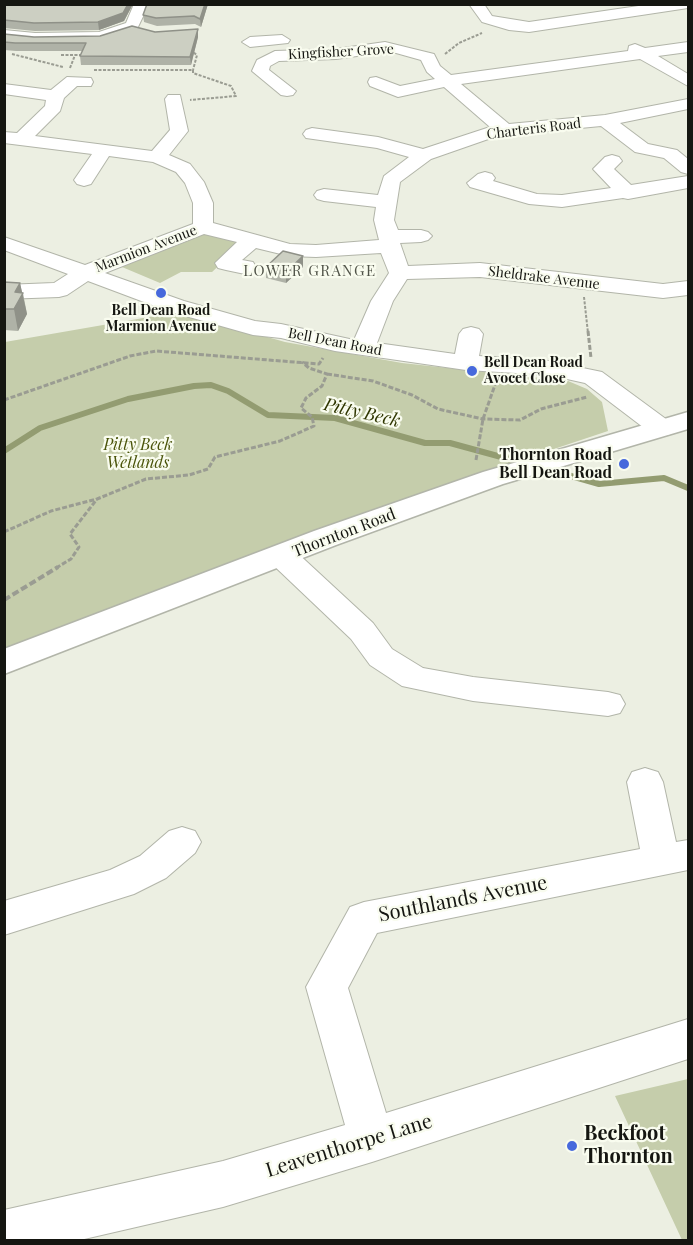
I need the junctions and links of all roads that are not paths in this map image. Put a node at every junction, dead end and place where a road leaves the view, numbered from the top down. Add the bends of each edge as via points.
1 (142, 4) edge
2 (476, 4) edge
3 (686, 4) edge
4 (132, 26) junction
5 (148, 30) edge
6 (4, 35) edge
7 (602, 35) dead end
8 (101, 37) junction
9 (688, 47) edge
10 (124, 48) edge
11 (576, 50) dead end
12 (643, 53) junction
13 (532, 56) junction
14 (486, 62) dead end
15 (546, 67) junction
16 (84, 73) road end
17 (447, 81) junction
18 (688, 81) edge
19 (376, 82) dead end
20 (4, 89) edge
21 (287, 91) dead end
22 (55, 96) junction
23 (174, 100) road end
24 (688, 104) edge
25 (633, 116) junction
26 (605, 120) junction
27 (505, 130) junction
28 (312, 135) dead end
29 (12, 138) edge
30 (669, 143) edge
31 (103, 151) junction
32 (424, 155) junction
33 (157, 157) junction
34 (612, 161) dead end
35 (688, 168) edge
36 (484, 178) dead end
37 (84, 180) dead end
38 (688, 182) edge
39 (628, 193) junction
40 (324, 195) dead end
41 (386, 202) junction
42 (203, 227) junction
43 (421, 236) dead end
44 (251, 241) junction
45 (390, 242) junction
46 (4, 243) edge
47 (245, 267) dead end
48 (87, 272) junction
49 (400, 273) junction
50 (688, 288) edge
51 (4, 292) edge
52 (471, 334) dead end
53 (363, 348) junction
54 (466, 363) junction
55 (688, 420) edge
56 (662, 428) junction
57 (282, 556) junction
58 (4, 662) edge
59 (608, 704) dead end
60 (645, 782) dead end
61 (182, 842) dead end
62 (675, 858) edge
63 (4, 918) edge
64 (688, 1039) edge
65 (372, 1140) junction
66 (4, 1234) edge

1 - 4 street
2 - 3 street via 487,19 529,27
4 - 5 street
4 - 8 street
6 - 8 street
7 - 12 street
8 - 10 street via 114,47
9 - 12 street
11 - 13 street
12 - 15 street
12 - 18 street
13 - 14 street
13 - 15 street
15 - 17 street
16 - 22 street
17 - 19 street via 398,92
17 - 21 street, Kingfisher Grove via 420,53 383,36 373,48 336,54 270,44 260,71
17 - 27 street, Kingfisher Grove
20 - 22 street
22 - 29 street via 54,107
23 - 33 street via 179,131
24 - 25 street, Charteris Road
25 - 26 street, Charteris Road
25 - 30 street
26 - 27 street, Charteris Road
26 - 30 street via 642,148
27 - 32 street, Charteris Road
28 - 32 street via 378,143
29 - 31 street, Marmion Avenue
30 - 35 street
31 - 33 street, Marmion Avenue
31 - 37 street
32 - 41 street, Charteris Road via 391,180
33 - 42 street, Marmion Avenue via 183,168 194,182 203,203
34 - 39 street via 603,169
36 - 39 street via 477,183 536,200
38 - 39 street
40 - 41 street
41 - 45 street, Charteris Road via 384,220
42 - 44 street
42 - 48 street, Marmion Avenue
43 - 45 street
44 - 45 street via 288,250 316,251
44 - 47 street via 226,263
45 - 49 street, Charteris Road
46 - 48 street, Bell Dean Road
48 - 51 street, Marmion Avenue via 59,290
48 - 53 street, Bell Dean Road via 176,306 253,328
49 - 50 street, Sheldrake Avenue via 553,270 587,284 663,291
49 - 53 street via 382,301
52 - 54 street
53 - 54 street, Bell Dean Road
54 - 56 street, Bell Dean Road via 549,368 594,386
55 - 56 main road, Thornton Road
56 - 57 main road, Thornton Road via 558,459 485,469
57 - 58 main road, Thornton Road
57 - 59 street via 362,630 381,657 414,678 473,689
60 - 62 street
61 - 63 street via 153,867 120,883
62 - 65 street, Southlands Avenue via 364,919 327,987
64 - 65 street, Leaventhorpe Lane
65 - 66 street, Leaventhorpe Lane via 223,1184

